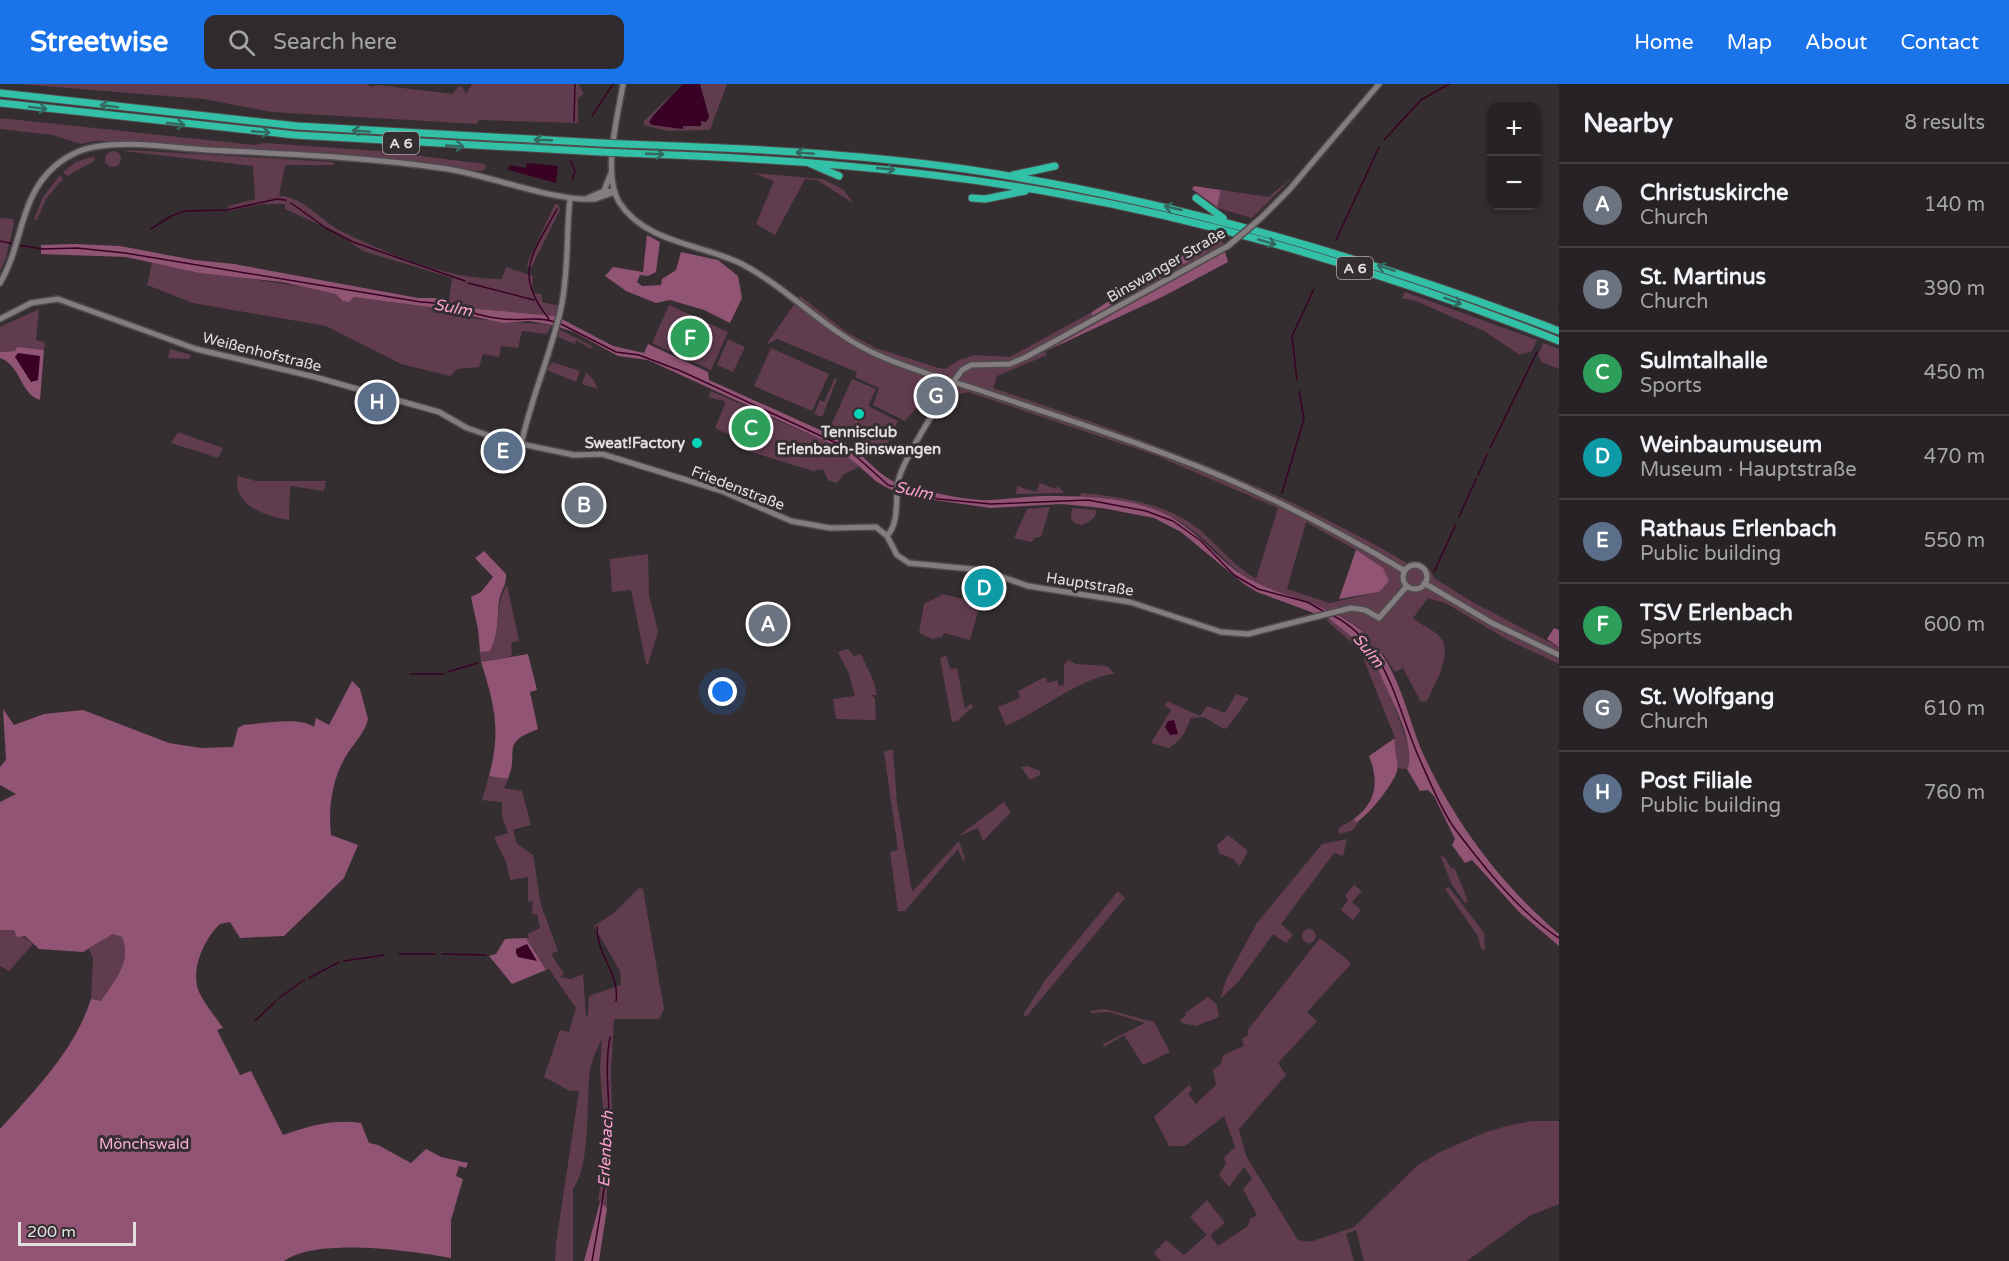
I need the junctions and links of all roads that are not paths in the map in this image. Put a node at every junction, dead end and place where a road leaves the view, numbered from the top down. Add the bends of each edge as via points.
1 (623, 84) edge
2 (1379, 84) edge
3 (0, 93) edge
4 (0, 103) edge
5 (807, 162) junction
6 (1055, 166) dead end
7 (611, 172) junction
8 (839, 176) dead end
9 (1008, 176) junction
10 (1036, 190) junction
11 (604, 192) junction
12 (615, 192) junction
13 (570, 198) junction
14 (587, 198) junction
15 (972, 198) dead end
16 (1196, 198) dead end
17 (1230, 222) junction
18 (0, 283) edge
19 (0, 319) edge
20 (1557, 330) edge
21 (1559, 341) edge
22 (943, 378) junction
23 (955, 382) junction
24 (945, 399) junction
25 (520, 445) junction
26 (887, 536) junction
27 (1405, 571) junction
28 (1424, 583) junction
29 (1407, 586) junction
30 (1559, 655) edge

1 - 7 street
2 - 23 street, Binswanger Straße, bridge via 1289,190 1228,246 1026,357 1002,366 971,365 962,370
9 -> 3 highway, A 6, bridge via 863,158 287,125
4 -> 5 highway, A 6, bridge via 285,135
5 - 8 highway
5 -> 10 highway, A 6 via 907,171
6 - 9 highway
7 - 11 street
7 - 12 street
17 -> 9 highway, A 6
10 - 15 highway
10 -> 21 highway, A 6 via 1170,217 1301,251 1405,284
11 - 12 street
11 - 14 street
12 - 14 street
12 - 22 street via 626,211 643,226 743,265 862,348
13 - 14 street
13 - 18 street via 502,180 398,163 108,145 80,151 49,172 32,195
13 - 25 street via 559,318
16 - 17 highway
20 -> 17 highway, A 6 via 1386,268
19 - 25 street, Weißenhofstraße via 31,303 58,299 196,349 439,412 467,428
22 - 23 street
22 - 24 street
23 - 24 street
23 - 27 street via 1175,457 1236,482 1330,528
24 - 26 street via 905,464 897,488 895,523
25 - 26 street, Friedenstraße via 572,455 602,454 722,491 807,525 872,526
26 - 29 street, Hauptstraße via 897,555 909,563 982,570 1028,586 1130,602 1223,632 1248,634 1359,608 1379,618
27 - 28 street via 1410,566 1421,567 1426,573
27 - 29 street
28 - 29 street via 1417,588
28 - 30 street via 1492,623

